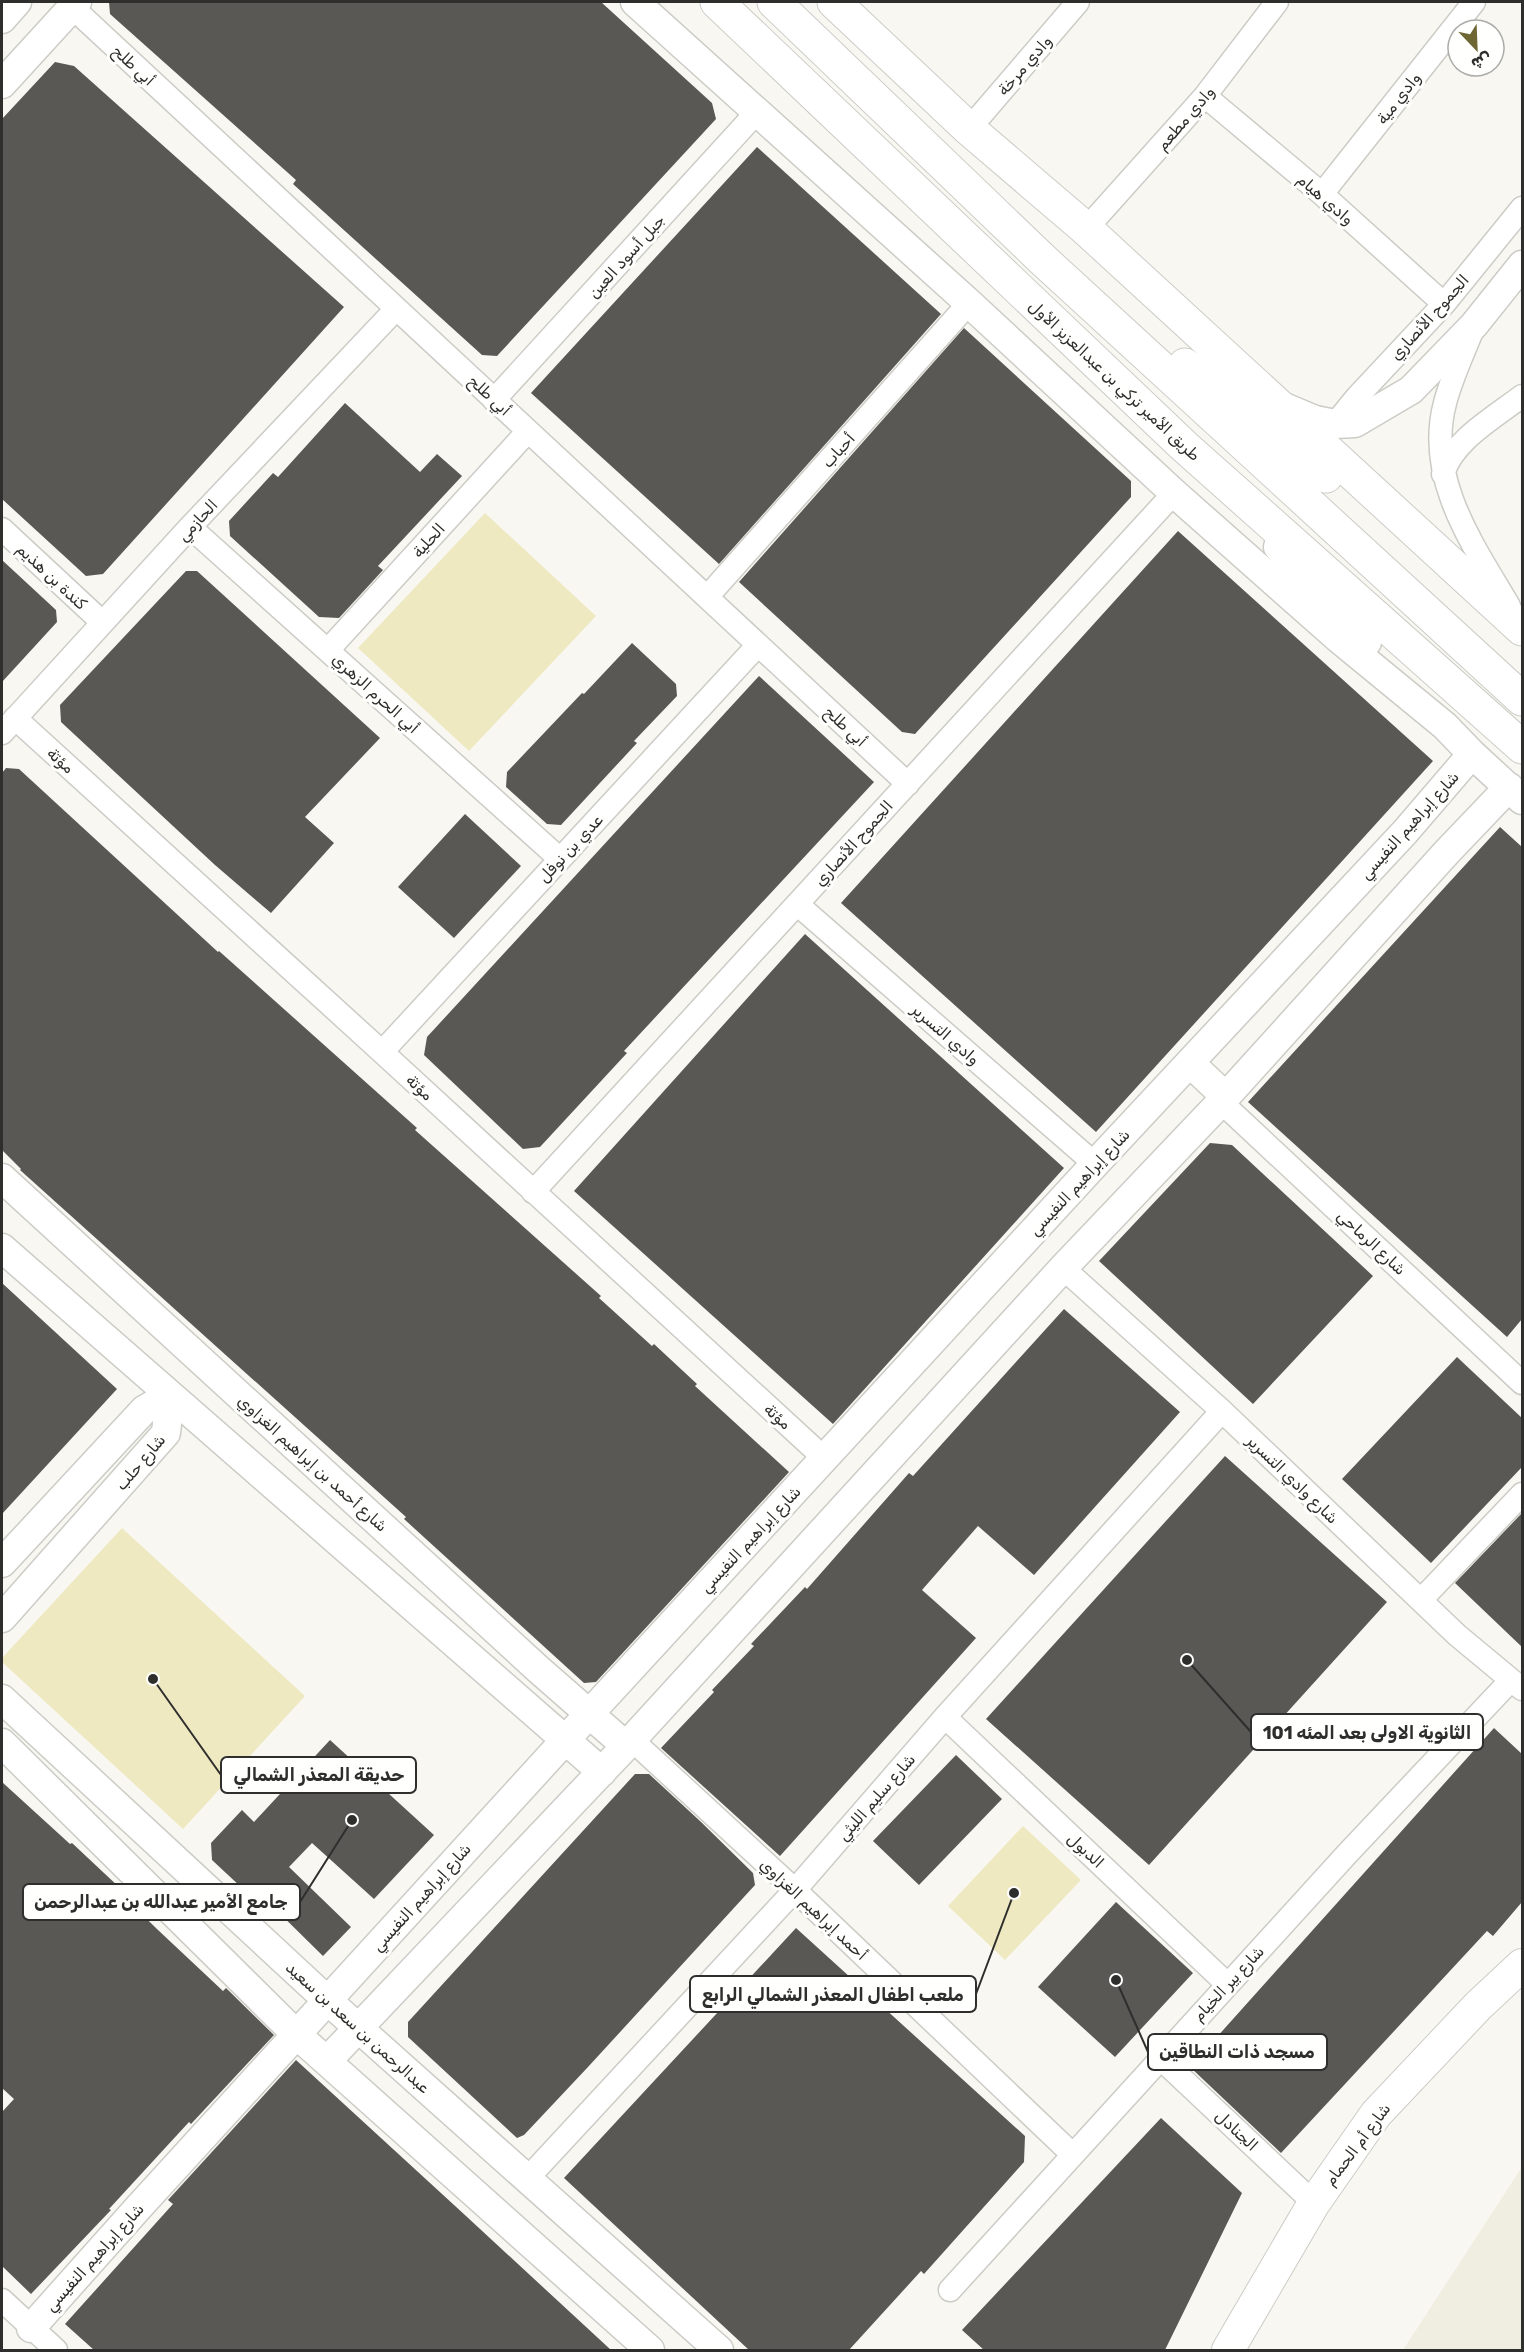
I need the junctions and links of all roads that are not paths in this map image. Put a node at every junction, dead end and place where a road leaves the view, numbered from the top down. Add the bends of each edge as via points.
1 (17, 2) edge
2 (635, 2) edge
3 (717, 2) edge
4 (774, 2) edge
5 (834, 2) edge
6 (1078, 2) edge
7 (1277, 2) edge
8 (1474, 2) edge
9 (75, 4) edge
10 (2, 19) edge
11 (2, 84) edge
12 (1206, 96) junction
13 (757, 112) junction
14 (969, 129) junction
15 (1322, 194) junction
16 (1522, 208) edge
17 (1086, 229) junction
18 (1042, 259) junction
19 (1522, 265) edge
20 (969, 303) junction
21 (1444, 304) junction
22 (396, 309) junction
23 (1474, 326) junction
24 (1522, 396) edge
25 (494, 400) junction
26 (1277, 404) junction
27 (1335, 424) junction
28 (528, 431) junction
29 (1184, 446) junction
30 (1443, 474) junction
31 (1174, 493) junction
32 (190, 527) junction
33 (2, 529) edge
34 (707, 597) junction
35 (102, 622) junction
36 (1522, 629) edge
37 (758, 645) junction
38 (328, 650) junction
39 (1522, 699) edge
40 (8, 726) edge
41 (1445, 726) junction
42 (1522, 747) edge
43 (1472, 754) junction
44 (908, 784) junction
45 (1516, 793) edge
46 (1406, 832) junction
47 (1446, 853) junction
48 (560, 859) junction
49 (797, 904) junction
50 (382, 1052) junction
51 (1190, 1063) junction
52 (1223, 1099) junction
53 (1095, 1164) junction
54 (2, 1178) edge
55 (533, 1192) junction
56 (2, 1248) edge
57 (1063, 1268) junction
58 (1519, 1373) edge
59 (170, 1395) junction
60 (1222, 1411) junction
61 (824, 1458) junction
62 (1522, 1494) edge
63 (2, 1563) edge
64 (1421, 1600) junction
65 (2, 1618) edge
66 (1517, 1685) edge
67 (2, 1700) edge
68 (589, 1714) junction
69 (945, 1717) junction
70 (566, 1741) junction
71 (2, 1743) edge
72 (629, 1743) junction
73 (602, 1772) junction
74 (795, 1890) junction
75 (1522, 1965) edge
76 (1227, 1984) junction
77 (327, 2000) junction
78 (357, 2027) junction
79 (296, 2034) junction
80 (1160, 2058) junction
81 (327, 2061) junction
82 (1072, 2154) junction
83 (527, 2179) junction
84 (1314, 2203) junction
85 (950, 2290) dead end
86 (2, 2300) edge
87 (32, 2328) junction
88 (701, 2345) edge
89 (56, 2350) edge
90 (650, 2350) edge
91 (1228, 2350) edge

1 - 10 street
2 - 13 street
3 - 29 main road, طريق الأمير تركي بن عبدالعزيز الأول
4 - 18 main road
5 - 14 main road
6 - 14 street, وادي مرخة
7 - 12 street, وادي مطعم
8 - 15 street, وادي مية
9 - 11 street
9 - 22 street, أبي طلح
12 - 15 street, وادي هيام
12 - 17 street, وادي مطعم
13 - 20 street
13 - 25 street, جبل أسود العين
14 - 17 main road
15 - 21 street, وادي هيام
16 - 21 street, الجموح الأنصاري
17 - 26 main road
18 - 36 main road via 1154,341
18 - 39 main road
19 - 23 street
20 - 31 street
20 - 34 street, أحباب
21 - 27 street, الجموح الأنصاري
22 - 25 street, أبي طلح
22 - 32 street, الحازمي
23 - 27 street via 1411,390 1355,423
23 - 30 street via 1444,404
24 - 30 street via 1469,437 1447,461
25 - 28 street, أبي طلح
26 - 27 street
26 - 36 main road
28 - 34 street, أبي طلح
28 - 38 street, الحلية
29 - 41 street
29 - 42 main road, طريق الأمير تركي بن عبدالعزيز الأول
30 - 36 street via 1476,550
31 - 41 street via 1339,639
31 - 44 street, الجموح الأنصاري
32 - 35 street, الحازمي
32 - 38 street, أبي الحرم الزهري
33 - 35 street, كندة بن هذيم
34 - 37 street, أبي طلح
35 - 40 street, الحازمي
37 - 44 street, أبي طلح
37 - 48 street, عدي بن نوفل
38 - 48 street, أبي الحرم الزهري
40 - 50 street, مؤتة
41 - 43 street
43 - 45 street
43 - 46 street, شارع إبراهيم النفيسي
44 - 49 street, الجموح الأنصاري
45 - 47 street
46 - 47 street via 1436,806 1451,810 1459,827
46 - 51 street, شارع إبراهيم النفيسي
47 - 52 street
48 - 50 street, عدي بن نوفل
49 - 53 street, وادي التسرير
49 - 55 street, الجموح الأنصاري
50 - 55 street, مؤتة
51 - 52 street
51 - 53 street, شارع إبراهيم النفيسي
52 - 57 street
52 - 58 street, شارع الرماحي
53 - 61 street, شارع إبراهيم النفيسي
54 - 68 street, شارع أحمد بن إبراهيم الغزاوي
55 - 61 street, مؤتة
56 - 59 street
57 - 60 street, شارع وادي التسرير
57 - 72 street
59 - 63 street, شارع حلب via 144,1410
59 - 65 street, شارع حلب via 166,1433
59 - 70 street
60 - 64 street, شارع وادي التسرير
60 - 69 street, شارع سليم الليثي
61 - 68 street, شارع إبراهيم النفيسي
62 - 64 street
64 - 66 street, شارع وادي التسرير
66 - 76 street, شارع بير الخيام via 1376,1822
67 - 77 street, عبدالرحمن بن سعد بن سعيد
68 - 70 street, شارع إبراهيم النفيسي
68 - 72 street, شارع أحمد بن إبراهيم الغزاوي
69 - 74 street, شارع سليم الليثي
69 - 76 street, الدبول
70 - 73 street
70 - 77 street, شارع إبراهيم النفيسي
71 - 79 street
72 - 73 street
72 - 74 street, أحمد إبراهيم الغزاوي
73 - 78 street
74 - 82 street, أحمد إبراهيم الغزاوي
74 - 83 street, شارع سليم الليثي
75 - 84 main road, شارع أم الحمام via 1376,2115
76 - 80 street, شارع بير الخيام
77 - 78 street, عبدالرحمن بن سعد بن سعيد
77 - 79 street, شارع إبراهيم النفيسي
78 - 81 street
78 - 83 street, عبدالرحمن بن سعد بن سعيد
79 - 81 street
79 - 87 street, شارع إبراهيم النفيسي
80 - 82 street, شارع بير الخيام
80 - 84 street, الجنادل
81 - 90 street
82 - 85 street, شارع بير الخيام
83 - 88 street, عبدالرحمن بن سعد بن سعيد
84 - 91 main road, شارع أم الحمام
86 - 87 street
87 - 89 street

